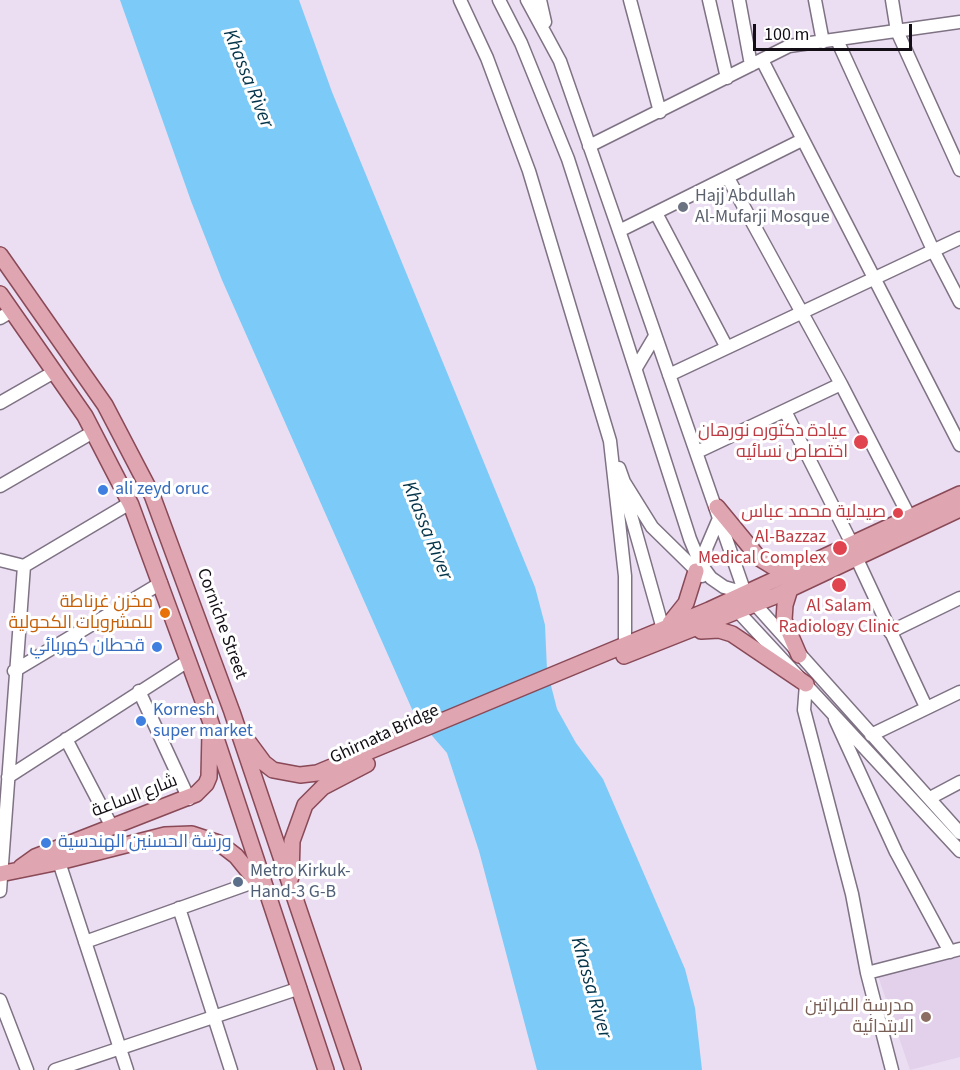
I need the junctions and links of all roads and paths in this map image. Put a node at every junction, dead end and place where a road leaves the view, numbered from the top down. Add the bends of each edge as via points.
1 (460, 0) edge
2 (499, 0) edge
3 (527, 0) edge
4 (540, 0) edge
5 (630, 0) edge
6 (709, 0) edge
7 (739, 0) edge
8 (815, 0) edge
9 (892, 0) edge
10 (960, 22) edge
11 (897, 31) junction
12 (548, 35) junction
13 (837, 40) junction
14 (823, 42) junction
15 (757, 63) junction
16 (727, 78) junction
17 (660, 112) junction
18 (802, 140) junction
19 (589, 146) junction
20 (960, 170) edge
21 (728, 178) junction
22 (656, 213) junction
23 (619, 231) junction
24 (960, 238) edge
25 (933, 250) junction
26 (0, 255) edge
27 (872, 277) junction
28 (0, 294) edge
29 (960, 302) edge
30 (801, 310) junction
31 (6, 314) edge
32 (655, 336) junction
33 (726, 346) junction
34 (636, 368) junction
35 (54, 372) junction
36 (669, 375) junction
37 (841, 384) junction
38 (0, 402) edge
39 (785, 411) junction
40 (93, 432) junction
41 (610, 441) junction
42 (960, 445) edge
43 (697, 452) junction
44 (0, 486) edge
45 (960, 494) edge
46 (130, 503) junction
47 (960, 509) edge
48 (718, 511) junction
49 (909, 516) junction
50 (854, 550) junction
51 (0, 560) edge
52 (24, 566) junction
53 (696, 567) junction
54 (795, 570) junction
55 (160, 583) junction
56 (790, 589) junction
57 (960, 598) edge
58 (749, 599) junction
59 (733, 606) junction
60 (663, 629) junction
61 (687, 632) junction
62 (890, 632) junction
63 (625, 645) junction
64 (800, 655) junction
65 (188, 662) junction
66 (14, 671) junction
67 (566, 673) junction
68 (806, 684) junction
69 (139, 691) junction
70 (960, 692) edge
71 (926, 706) junction
72 (832, 711) junction
73 (210, 720) junction
74 (235, 721) junction
75 (872, 735) junction
76 (66, 739) junction
77 (406, 741) junction
78 (8, 777) junction
79 (960, 782) edge
80 (930, 798) junction
81 (189, 799) junction
82 (112, 827) junction
83 (960, 833) edge
84 (960, 851) edge
85 (59, 862) junction
86 (6, 873) edge
87 (260, 880) junction
88 (290, 889) junction
89 (0, 891) edge
90 (179, 908) junction
91 (85, 942) junction
92 (955, 950) edge
93 (867, 973) junction
94 (300, 988) junction
95 (0, 1000) edge
96 (214, 1016) junction
97 (119, 1047) junction
98 (27, 1070) edge
99 (56, 1070) edge
100 (127, 1070) edge
101 (231, 1070) edge
102 (326, 1070) edge
103 (353, 1070) edge
104 (892, 1070) edge

1 - 41 street via 487,58 529,171
2 - 34 street via 521,43 568,159
3 - 12 street
4 - 12 street
5 - 17 street
6 - 16 street
7 - 15 street
8 - 14 street
9 - 11 street
10 - 11 street
11 - 13 street
11 - 20 street
12 - 19 street
13 - 14 street
13 - 25 street
14 - 15 street via 789,46
15 - 16 street
15 - 18 street
16 - 17 street
17 - 19 street
18 - 21 street
18 - 27 street
19 - 23 street
21 - 22 street
21 - 30 street
22 - 23 street
22 - 33 street
23 - 32 street
24 - 25 street
25 - 27 street
25 - 29 street
26 - 74 main road, Corniche Street via 105,405 152,495
27 - 30 street
27 - 42 street
28 - 31 main road
30 - 33 street
30 - 37 street
31 - 35 main road
32 - 34 street
32 - 36 street
33 - 36 street
34 - 53 street
35 - 38 street
35 - 40 main road
36 - 43 street
37 - 39 street
37 - 49 street
39 - 43 street
39 - 50 street
40 - 44 street
40 - 46 main road
41 - 53 street via 624,482 643,515
41 - 60 street
41 - 63 street via 625,576
43 - 48 street
45 - 49 main road
46 - 52 street
46 - 55 main road
47 - 50 main road
48 - 53 street
48 - 54 main road via 759,558 772,566
48 - 58 street
49 - 50 main road
50 - 54 main road
50 - 56 main road
50 - 62 street
51 - 52 street
52 - 66 street
53 - 58 street via 717,584
53 - 59 street
53 - 60 main road via 686,603
54 - 58 main road
55 - 65 main road
55 - 66 street
56 - 58 main road
56 - 64 main road via 784,620
57 - 62 street
58 - 59 main road
58 - 64 street
59 - 60 main road
59 - 61 main road
59 - 68 street
60 - 63 main road
61 - 67 main road
61 - 68 main road via 711,630 732,634
62 - 71 street
63 - 67 main road
64 - 75 street
65 - 69 street
65 - 73 main road
66 - 78 street
67 - 77 main road, Ghirnata Bridge
68 - 72 street
68 - 93 street via 804,710 852,894
69 - 76 street
69 - 81 street
70 - 71 street
71 - 75 street
72 - 84 street
72 - 92 street via 896,852
73 - 81 main road, شارع الساعة via 209,777 202,790
73 - 87 main road
74 - 77 main road, Ghirnata Bridge via 264,763 279,772 300,776
74 - 88 main road, Corniche Street
75 - 80 street
76 - 78 street
76 - 82 street
77 - 88 main road, Ghirnata Bridge via 313,795 295,829
78 - 86 street
79 - 80 street
80 - 83 street
81 - 82 main road, شارع الساعة
82 - 86 main road, شارع الساعة via 35,857
85 - 86 main road
85 - 87 main road via 165,835 192,834 219,843
85 - 91 street
86 - 89 street
87 - 90 street
87 - 94 main road via 272,903
88 - 103 main road, Corniche Street
90 - 91 street
90 - 96 street
91 - 97 street
92 - 93 street
93 - 104 street
94 - 96 street
94 - 102 main road
95 - 98 street
96 - 97 street
96 - 101 street
97 - 99 street
97 - 100 street

